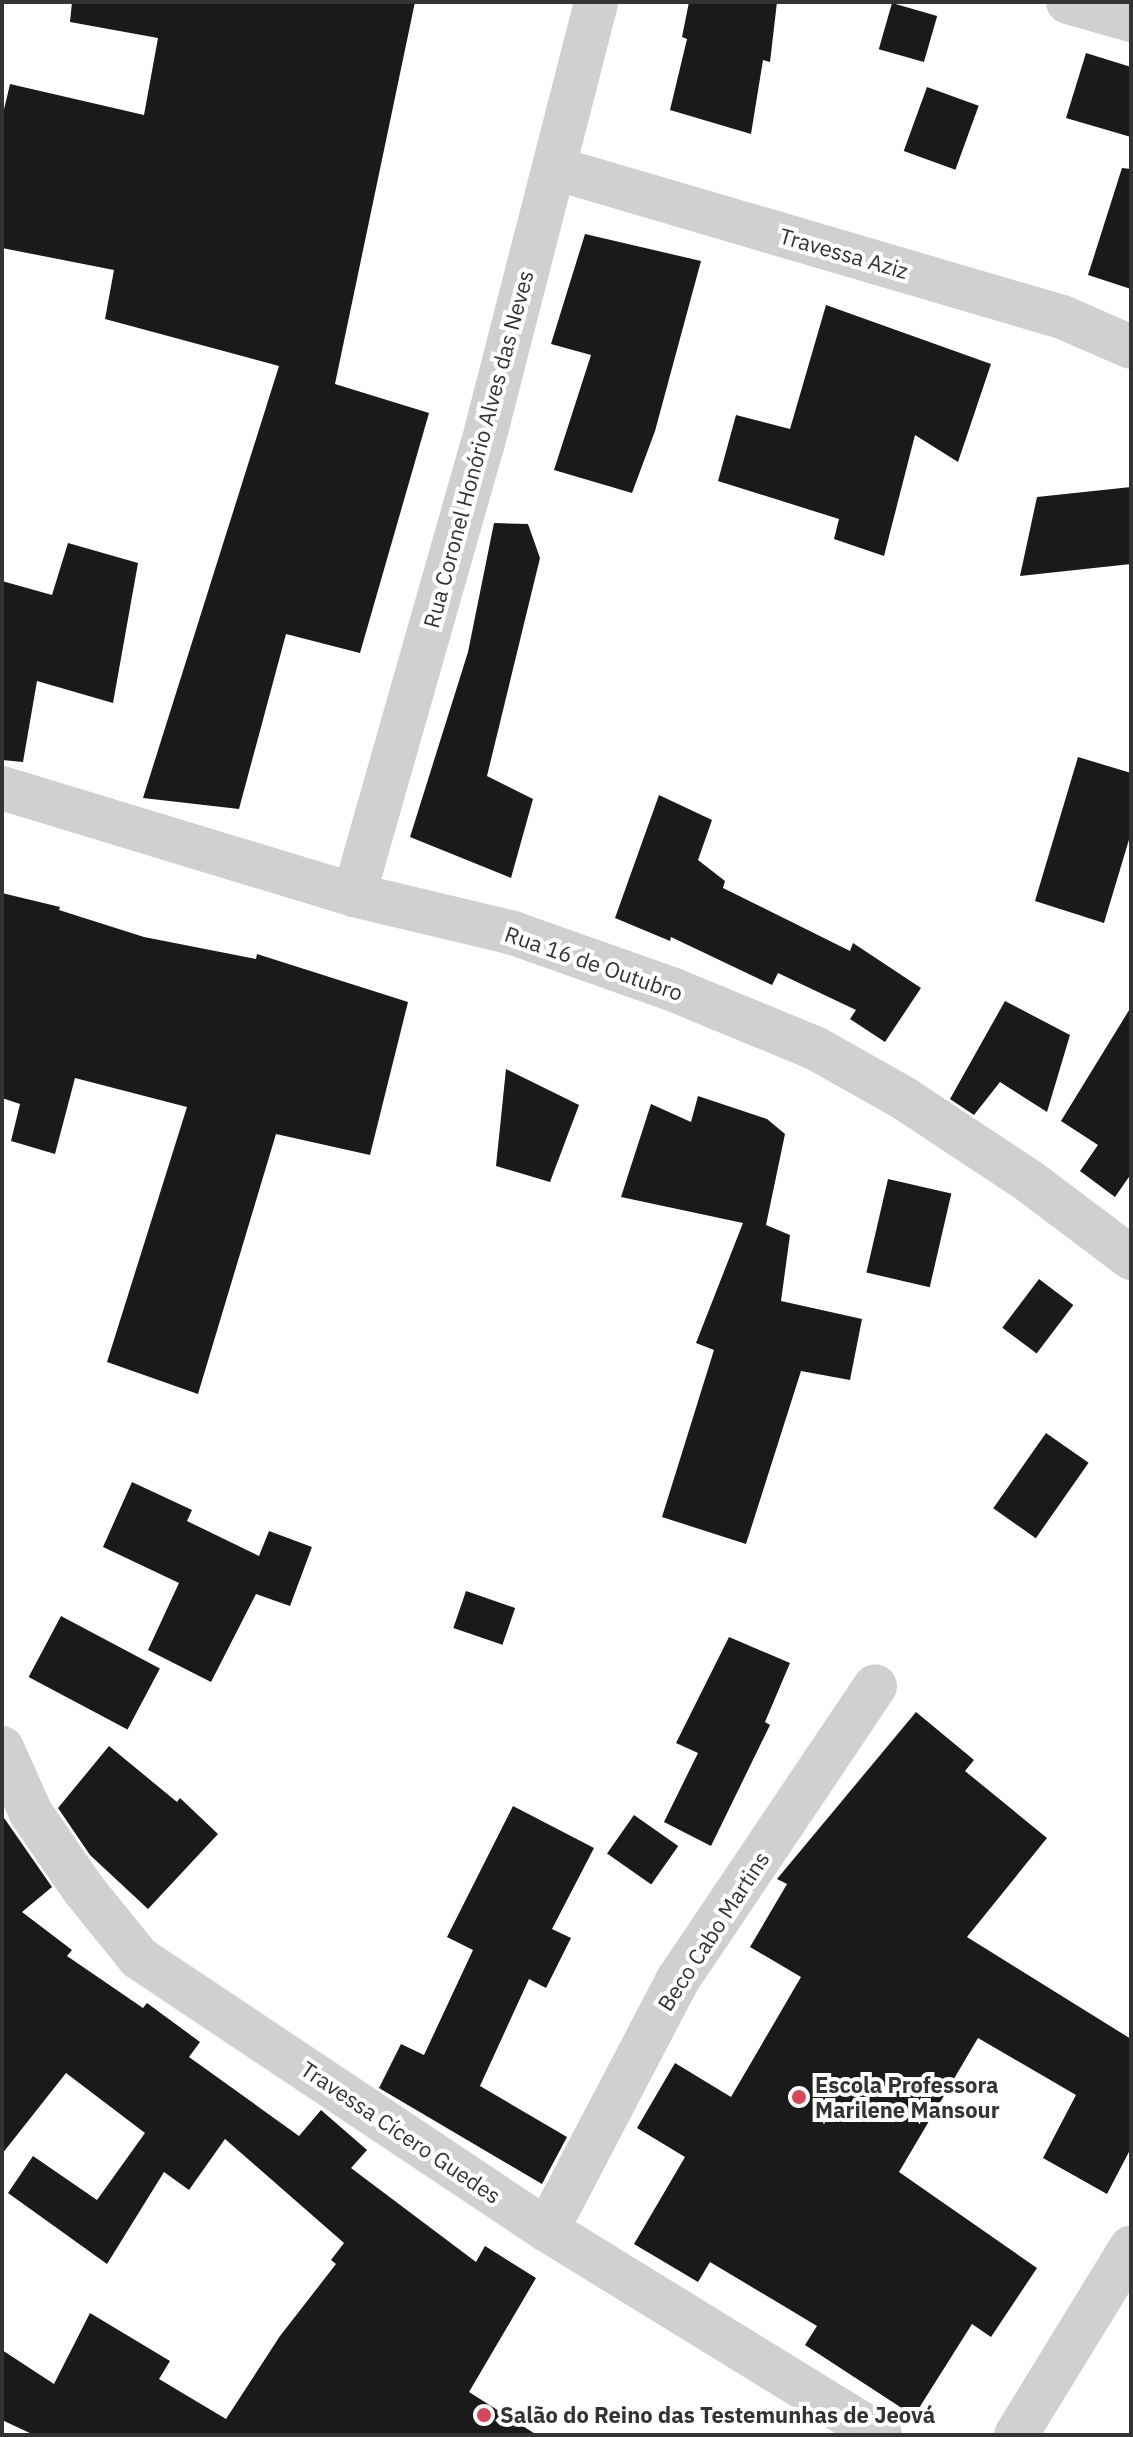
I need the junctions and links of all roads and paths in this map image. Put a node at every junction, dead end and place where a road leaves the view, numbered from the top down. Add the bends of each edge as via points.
1 (596, 2) edge
2 (1068, 2) edge
3 (1131, 20) edge
4 (554, 168) junction
5 (1131, 347) edge
6 (2, 788) edge
7 (354, 895) junction
8 (1131, 1258) edge
9 (875, 1686) dead end
10 (2, 1748) edge
11 (547, 2230) junction
12 (1131, 2247) edge
13 (880, 2435) edge
14 (1016, 2435) edge

1 - 4 street, Rua Coronel Honório Alves das Neves
2 - 3 street
4 - 5 street, Travessa Aziz via 1062,317
4 - 7 street, Rua Coronel Honório Alves das Neves via 482,447
6 - 7 street, Rua 16 de Outubro
7 - 8 street, Rua 16 de Outubro via 513,933 674,990 815,1048 905,1099 1029,1181
9 - 11 street, Beco Cabo Martins via 677,1981
10 - 11 street, Travessa Cícero Guedes via 31,1813 139,1958
11 - 13 street, Travessa Cícero Guedes
12 - 14 street

